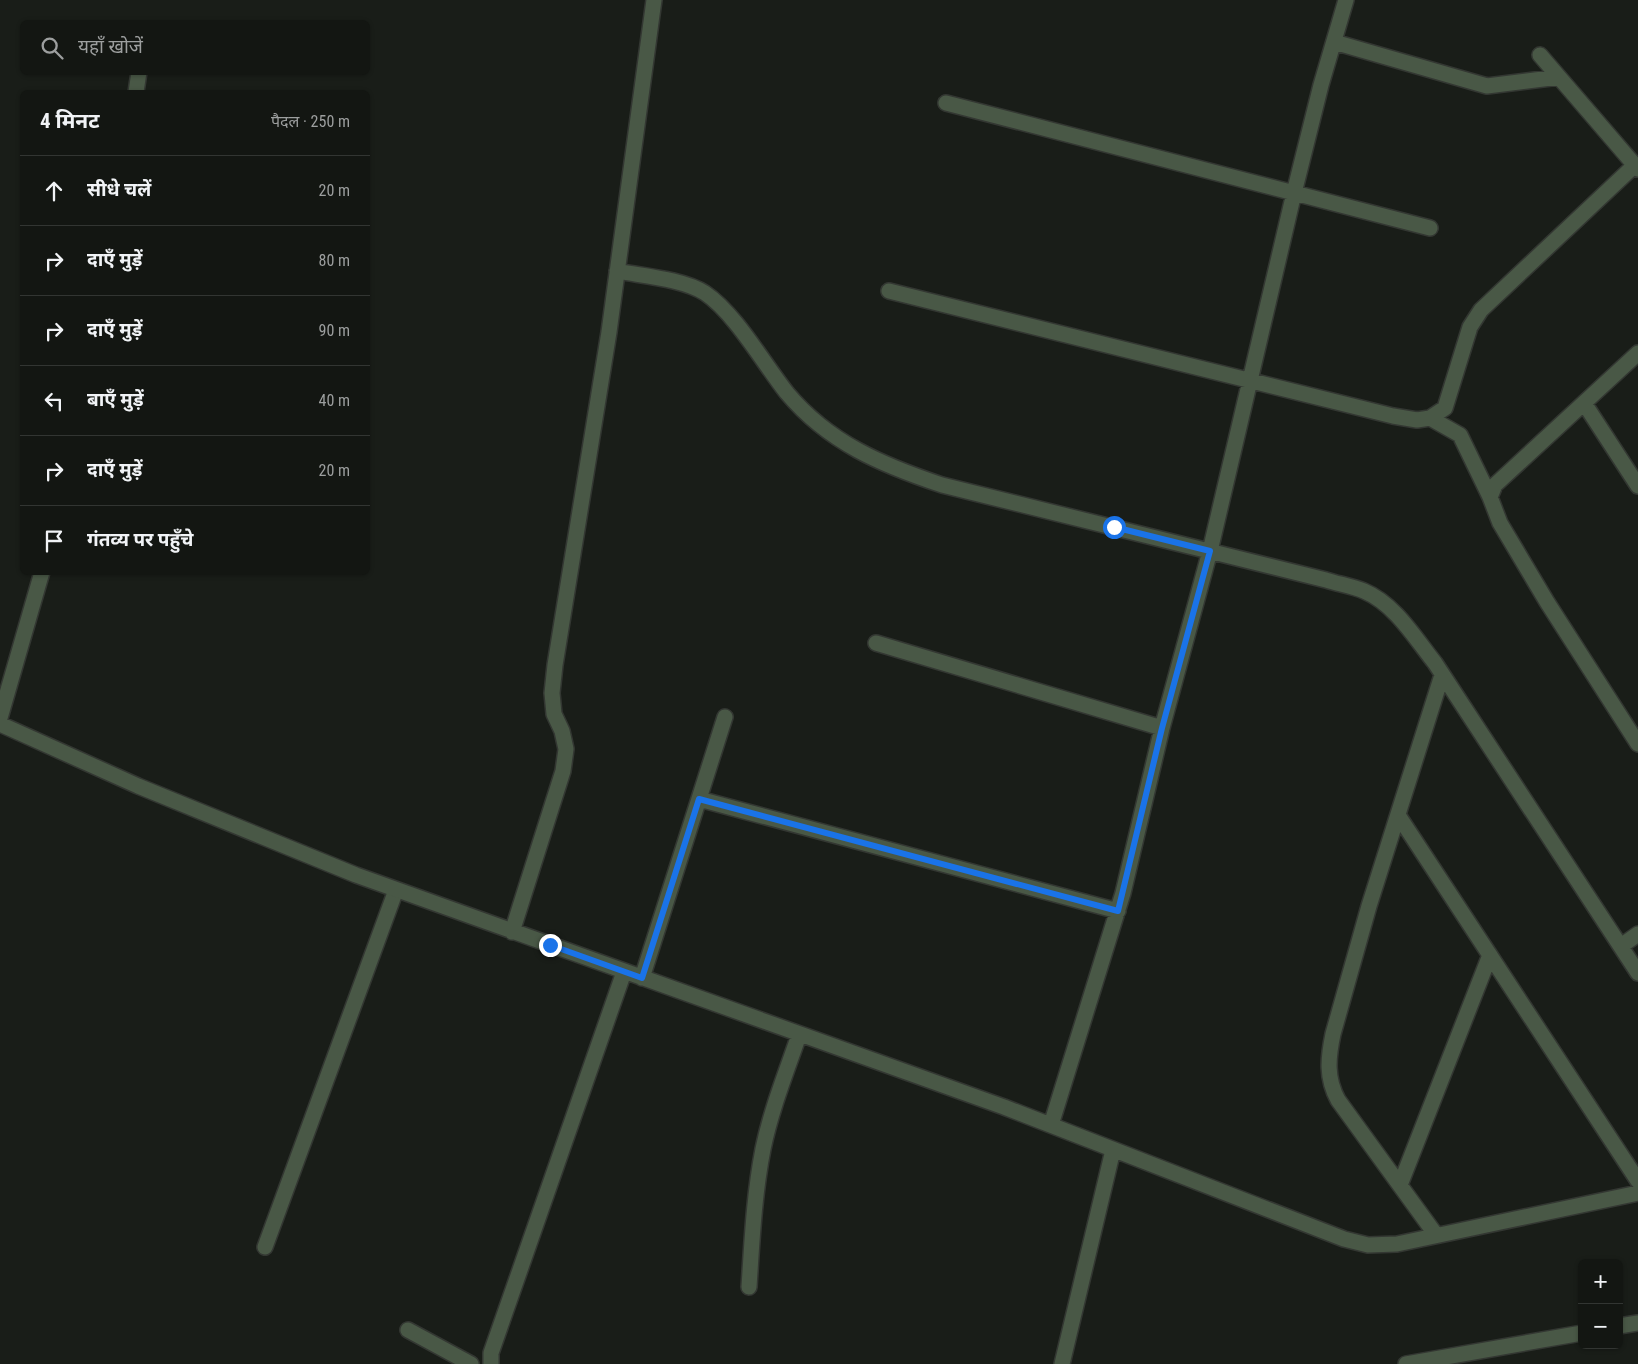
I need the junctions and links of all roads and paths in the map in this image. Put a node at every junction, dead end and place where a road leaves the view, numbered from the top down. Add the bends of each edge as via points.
1 (654, 0) edge
2 (1346, 0) edge
3 (1334, 42) junction
4 (1540, 55) dead end
5 (139, 75) edge
6 (1559, 77) junction
7 (136, 90) edge
8 (946, 103) dead end
9 (1636, 167) edge
10 (1294, 193) junction
11 (1430, 228) dead end
12 (617, 271) junction
13 (889, 291) dead end
14 (1638, 353) edge
15 (1250, 381) junction
16 (1584, 403) junction
17 (1430, 418) junction
18 (1638, 486) edge
19 (1490, 497) junction
20 (1210, 551) junction
21 (41, 575) edge
22 (876, 643) dead end
23 (1442, 675) junction
24 (724, 717) dead end
25 (0, 718) edge
26 (0, 724) edge
27 (1162, 728) junction
28 (1638, 744) edge
29 (699, 799) junction
30 (1398, 815) junction
31 (396, 890) junction
32 (1118, 911) junction
33 (512, 932) junction
34 (1638, 934) edge
35 (1620, 946) junction
36 (1490, 955) junction
37 (624, 972) junction
38 (1638, 973) edge
39 (642, 978) junction
40 (799, 1035) junction
41 (1051, 1125) junction
42 (1112, 1150) junction
43 (1638, 1181) edge
44 (1400, 1185) junction
45 (1638, 1193) edge
46 (1436, 1235) junction
47 (265, 1247) dead end
48 (749, 1287) dead end
49 (1638, 1323) edge
50 (1623, 1325) edge
51 (408, 1330) dead end
52 (1578, 1334) edge
53 (1473, 1359) edge
54 (471, 1364) edge
55 (491, 1364) edge
56 (1062, 1364) edge
57 (1406, 1364) edge

1 - 12 street
2 - 3 street
3 - 6 street via 1487,86
3 - 10 street
4 - 6 street
5 - 7 street
6 - 9 street
8 - 10 street
9 - 17 street via 1480,310 1470,327 1445,408
10 - 11 street
10 - 15 street
12 - 20 street via 686,285 706,294 728,316 788,394 820,424 858,452 894,470
12 - 33 street via 555,665 552,694 554,714 566,749 563,771
13 - 15 street
14 - 16 street
15 - 17 street via 1393,416 1417,420
15 - 20 street
16 - 18 street
16 - 19 street via 1494,485
17 - 19 street via 1460,435
19 - 28 street via 1493,510 1513,547
20 - 23 street via 1365,592 1404,623
20 - 27 street
21 - 25 street
22 - 27 street
23 - 30 street
23 - 35 street
24 - 29 street
26 - 31 street via 138,786
27 - 32 street
29 - 32 street
29 - 39 street
30 - 36 street
30 - 44 street via 1333,1034 1328,1070 1338,1100
31 - 33 street
31 - 47 street
32 - 41 street
33 - 37 street
34 - 35 street
35 - 38 street
36 - 43 street
36 - 44 street
37 - 39 street
37 - 55 street via 491,1353
39 - 40 street
40 - 41 street
40 - 48 street via 764,1148 753,1223
41 - 42 street
42 - 46 street via 1360,1243 1397,1244
42 - 56 street
44 - 46 street
45 - 46 street
49 - 50 street
51 - 54 street
52 - 53 street
53 - 57 street

